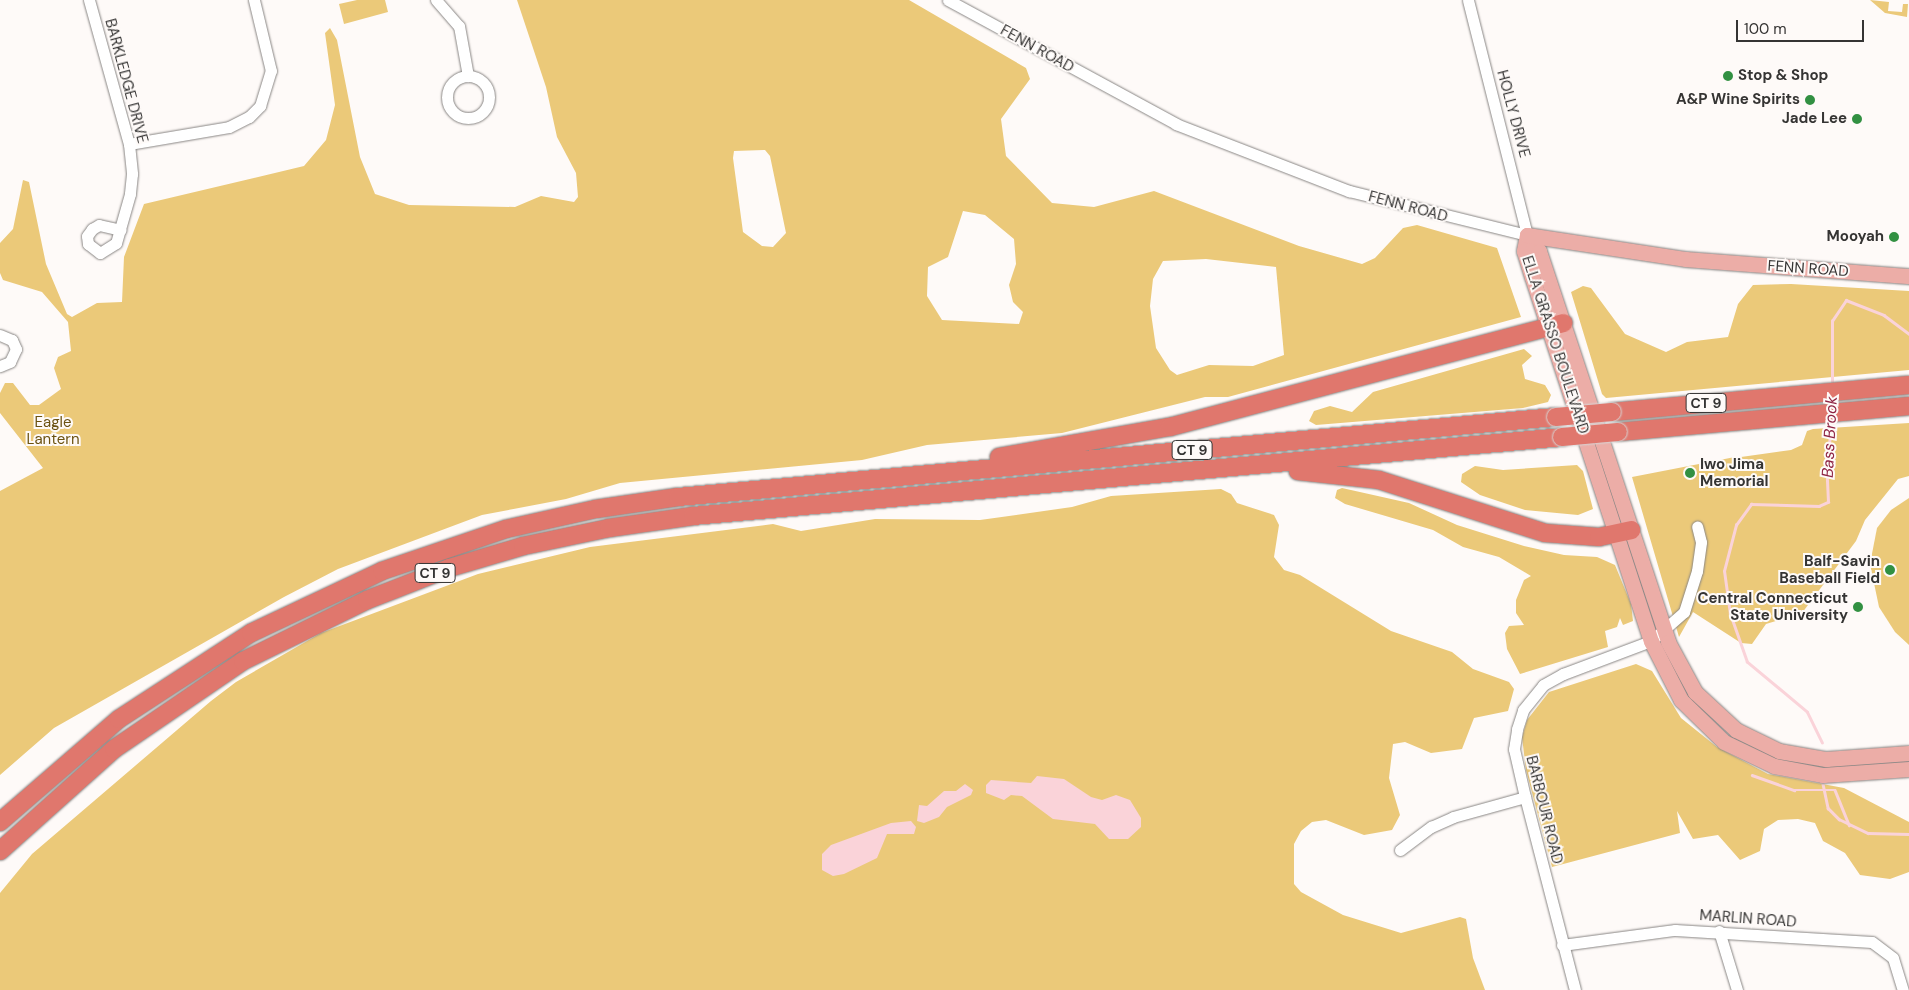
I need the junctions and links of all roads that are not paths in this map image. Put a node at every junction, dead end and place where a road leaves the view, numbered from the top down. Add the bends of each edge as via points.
1 (89, 0) edge
2 (254, 0) edge
3 (436, 0) edge
4 (948, 0) edge
5 (1468, 0) edge
6 (468, 76) dead end
7 (129, 144) junction
8 (120, 230) dead end
9 (1527, 235) junction
10 (1909, 276) edge
11 (1556, 325) junction
12 (0, 335) edge
13 (0, 366) edge
14 (1909, 385) edge
15 (1909, 406) edge
16 (1215, 469) junction
17 (828, 483) junction
18 (1697, 526) dead end
19 (1624, 533) junction
20 (1664, 631) junction
21 (1651, 641) junction
22 (1909, 753) edge
23 (1787, 754) junction
24 (1882, 755) junction
25 (1782, 768) junction
26 (1909, 769) edge
27 (1883, 771) junction
28 (1525, 797) junction
29 (32, 820) junction
30 (0, 822) edge
31 (1400, 850) dead end
32 (0, 851) edge
33 (0, 864) edge
34 (1719, 931) junction
35 (1562, 945) junction
36 (1575, 990) edge
37 (1737, 990) edge
38 (1903, 990) edge

1 - 7 street, BARKLEDGE DRIVE
2 - 7 street via 271,71 260,106 249,117 229,127
3 - 6 street via 459,26
4 - 9 street, FENN ROAD via 1176,124 1357,193
5 - 9 street, HOLLY DRIVE
7 - 8 street, BARKLEDGE DRIVE via 130,194
9 - 10 main road, FENN ROAD via 1686,259
9 - 11 main road, ELLA GRASSO BOULEVARD via 1525,254
11 - 17 highway via 1154,430 996,457 876,471
11 - 19 main road, ELLA GRASSO BOULEVARD
12 - 13 street via 12,340 16,349 10,362
14 - 17 highway, CT 9, bridge
15 - 16 highway, CT 9, bridge
16 - 19 highway via 1360,476 1533,530 1587,537
16 - 29 highway, CT 9 via 665,519 570,536 477,559 346,609 243,661 140,729
17 - 30 highway, CT 9 via 652,500 587,511 478,538 358,580 259,628 162,688 75,754
18 - 20 street, BARBOUR ROAD via 1701,542 1691,593 1684,612
19 - 20 main road, ELLA GRASSO BOULEVARD
19 - 21 main road, ELLA GRASSO BOULEVARD
20 - 21 street, BARBOUR ROAD
20 - 23 main road, ELLA GRASSO BOULEVARD via 1684,676 1708,708 1746,737
21 - 25 main road, ELLA GRASSO BOULEVARD via 1670,682 1700,722 1736,749
21 - 28 street, BARBOUR ROAD via 1563,674 1534,695 1523,710 1514,749
22 - 24 main road, ELLA GRASSO BOULEVARD
23 - 24 main road, ELLA GRASSO BOULEVARD via 1826,759
23 - 25 main road
24 - 27 main road
25 - 27 main road, ELLA GRASSO BOULEVARD via 1823,774
26 - 27 main road, ELLA GRASSO BOULEVARD
28 - 31 street via 1453,816 1431,826
28 - 35 street, BARBOUR ROAD
29 - 32 highway, CT 9
29 - 33 highway
34 - 35 street, MARLIN ROAD via 1675,930
34 - 37 street
34 - 38 street, MARLIN ROAD via 1872,942 1893,958
35 - 36 street, BARBOUR ROAD

